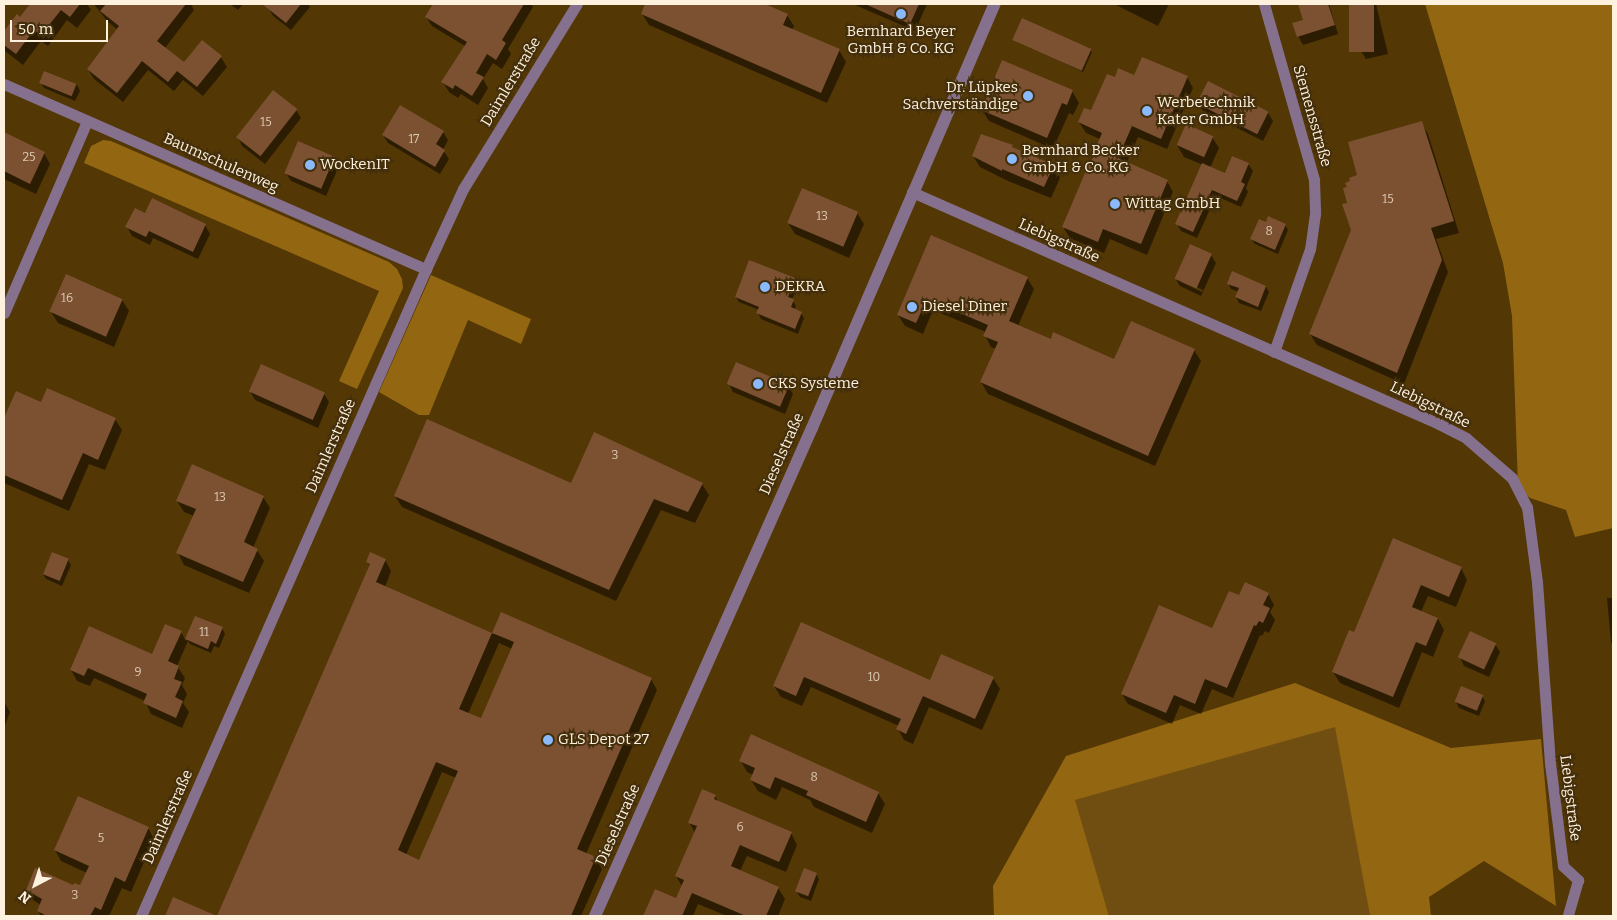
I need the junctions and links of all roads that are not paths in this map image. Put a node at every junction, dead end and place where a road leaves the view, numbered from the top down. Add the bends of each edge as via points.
1 (577, 4) edge
2 (995, 4) edge
3 (1264, 4) edge
4 (4, 84) edge
5 (87, 121) junction
6 (912, 192) junction
7 (426, 269) junction
8 (4, 313) edge
9 (1274, 352) junction
10 (141, 916) edge
11 (595, 916) edge
12 (1568, 916) edge

1 - 7 street, Daimlerstraße via 463,189
2 - 6 street, Dieselstraße
3 - 9 street, Siemensstraße via 1314,180 1315,214 1310,248
4 - 5 street, Baumschulenweg
5 - 7 street, Baumschulenweg
5 - 8 street
6 - 9 street, Liebigstraße
6 - 11 street, Dieselstraße via 812,428
7 - 10 street, Daimlerstraße
9 - 12 street, Liebigstraße via 1466,438 1518,486 1527,507 1536,573 1550,763 1563,866 1578,880

